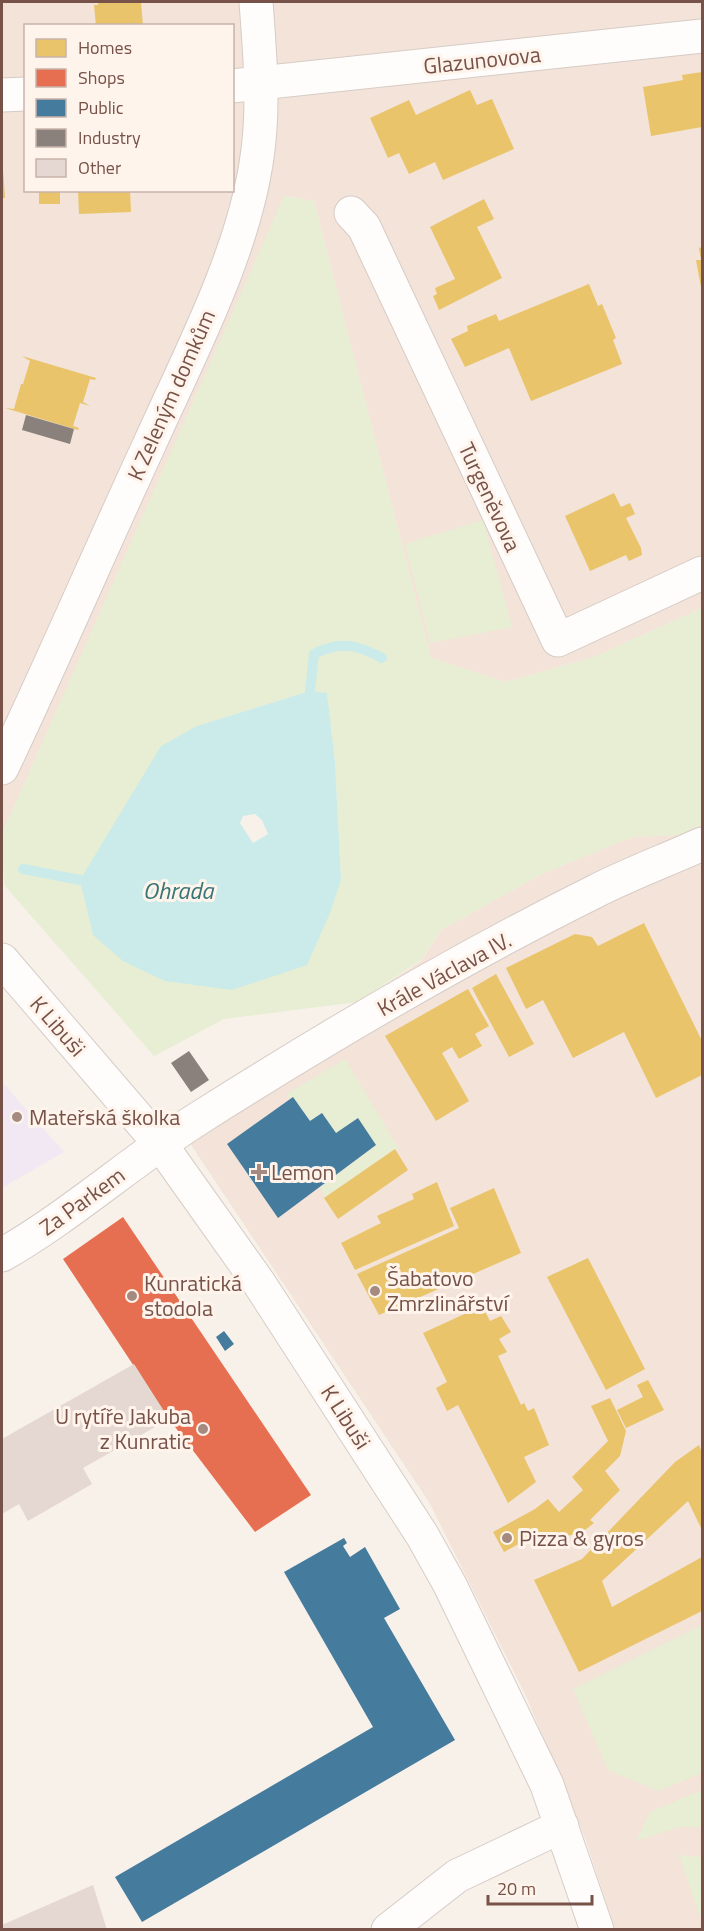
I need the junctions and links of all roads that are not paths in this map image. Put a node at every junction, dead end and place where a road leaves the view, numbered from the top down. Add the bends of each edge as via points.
1 (256, 2) edge
2 (702, 36) edge
3 (247, 85) edge
4 (24, 94) edge
5 (2, 95) edge
6 (351, 213) dead end
7 (702, 573) edge
8 (2, 768) edge
9 (702, 844) edge
10 (2, 960) edge
11 (160, 1145) junction
12 (2, 1255) edge
13 (562, 1826) junction
14 (388, 1929) edge
15 (597, 1929) edge

1 - 3 street, K Zeleným domkům
2 - 3 street, Glazunovova
3 - 8 street, K Zeleným domkům via 256,166 243,219 211,308
4 - 5 street
6 - 7 street, Turgeněvova via 364,227 558,640
9 - 11 street, Krále Václava IV. via 596,891 450,968
10 - 11 street, K Libuši
11 - 12 street, Za Parkem via 46,1230
11 - 13 street, K Libuši via 259,1283 422,1535 523,1731
13 - 14 street via 457,1876
13 - 15 street, K Libuši

